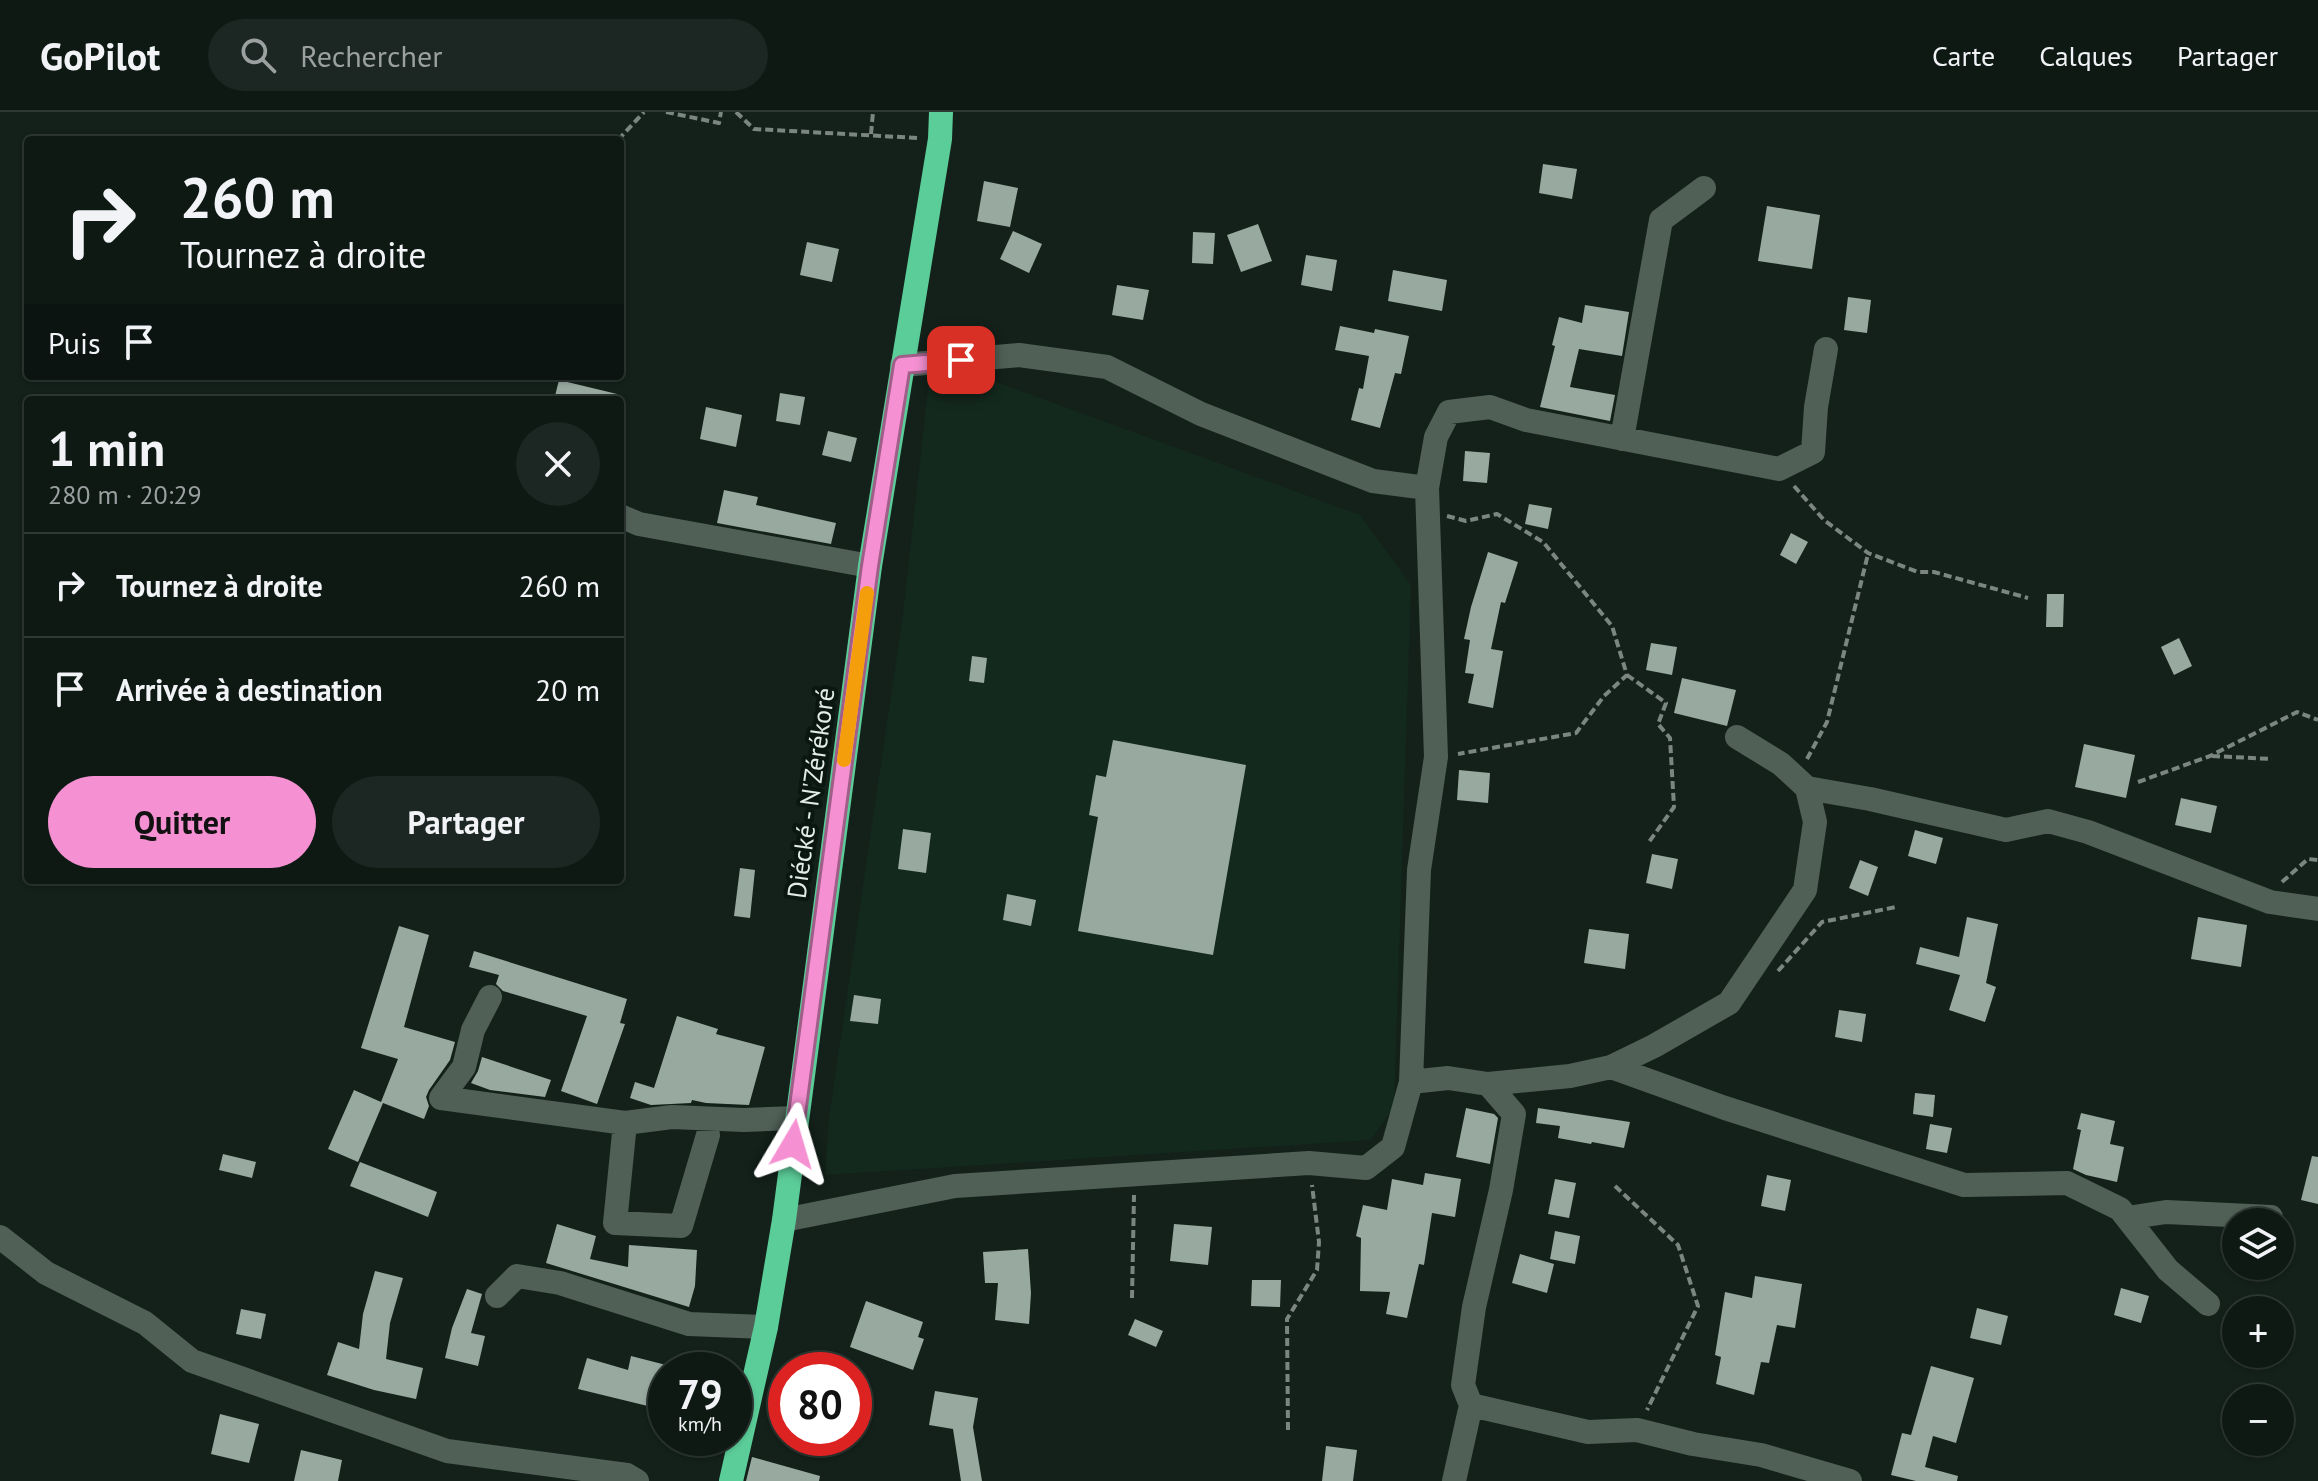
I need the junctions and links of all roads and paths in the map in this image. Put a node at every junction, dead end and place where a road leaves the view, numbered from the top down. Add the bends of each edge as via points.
1 (644, 112) edge
2 (666, 112) edge
3 (721, 112) edge
4 (736, 112) edge
5 (873, 112) edge
6 (941, 112) edge
7 (871, 134) junction
8 (622, 136) edge
9 (940, 139) junction
10 (1704, 188) dead end
11 (1826, 349) dead end
12 (902, 365) junction
13 (1622, 439) junction
14 (1779, 469) junction
15 (1427, 499) junction
16 (624, 518) edge
17 (1868, 553) junction
18 (870, 566) junction
19 (2028, 598) dead end
20 (1627, 675) junction
21 (2318, 720) edge
22 (1737, 737) dead end
23 (2210, 756) junction
24 (1436, 757) junction
25 (2272, 759) dead end
26 (2138, 782) dead end
27 (1807, 788) junction
28 (1649, 842) dead end
29 (2318, 860) edge
30 (2270, 902) junction
31 (1896, 907) dead end
32 (2318, 909) edge
33 (1769, 977) dead end
34 (490, 997) dead end
35 (1611, 1067) junction
36 (1411, 1082) junction
37 (1488, 1084) junction
38 (796, 1118) junction
39 (625, 1123) junction
40 (708, 1135) dead end
41 (1309, 1163) junction
42 (1134, 1176) junction
43 (1615, 1186) dead end
44 (2222, 1215) edge
45 (2127, 1218) junction
46 (784, 1220) junction
47 (0, 1237) edge
48 (497, 1296) dead end
49 (1132, 1298) dead end
50 (2208, 1304) dead end
51 (766, 1327) junction
52 (1471, 1405) junction
53 (1288, 1430) dead end
54 (1637, 1430) junction
55 (637, 1481) edge
56 (731, 1481) edge
57 (1454, 1481) edge
58 (1850, 1481) edge

1 - 8 path
2 - 3 path via 719,123
4 - 7 path via 754,129
5 - 7 path
6 - 9 highway, Diécké - N'Zérékoré
7 - 9 path
9 - 12 highway, Diécké - N'Zérékoré
10 - 13 street via 1661,220
11 - 14 street via 1813,452
12 - 15 street via 1019,355 1107,367 1201,414
12 - 18 highway, Diécké - N'Zérékoré
13 - 14 street
13 - 15 street via 1526,420 1490,407 1449,412 1436,437
14 - 17 path via 1824,520
15 - 20 path via 1466,521 1497,514 1543,542 1612,626
15 - 24 street
16 - 18 street
17 - 19 path via 1918,572
17 - 27 path via 1827,722 1804,766
18 - 38 highway, Diécké - N'Zérékoré
20 - 24 path via 1576,733
20 - 28 path via 1666,703 1658,724 1670,738 1674,807
21 - 23 path via 2297,712
22 - 27 street via 1781,764
23 - 25 path
23 - 26 path
24 - 36 street via 1419,870
27 - 30 street via 2006,830 2048,821
27 - 35 street via 1815,822 1805,890 1729,1003
29 - 30 path via 2308,859 2284,878
30 - 32 street
31 - 33 path via 1822,922
34 - 39 street via 473,1030 464,1067 441,1098
35 - 37 street
35 - 45 street via 1964,1185 2067,1183 2120,1209
36 - 37 street via 1448,1078
36 - 41 street via 1393,1147 1366,1168
37 - 52 street via 1514,1114 1474,1307 1463,1385
38 - 39 street via 672,1117
38 - 46 highway, Diécké - N'Zérékoré
39 - 40 street via 615,1223 681,1226
41 - 42 street
41 - 53 path via 1319,1242 1317,1270 1287,1319
42 - 46 street via 955,1186
42 - 49 path
43 - 54 path via 1678,1245 1698,1306
44 - 45 street via 2166,1212
45 - 50 street via 2168,1270
46 - 51 highway, Diécké - N'Zérékoré
47 - 55 street via 46,1273 145,1323 192,1361 447,1451 627,1475
48 - 51 street via 517,1276 560,1283 689,1324
51 - 56 highway, Diécké - N'Zérékoré
52 - 54 street via 1588,1432
52 - 57 street
54 - 58 street via 1761,1455

